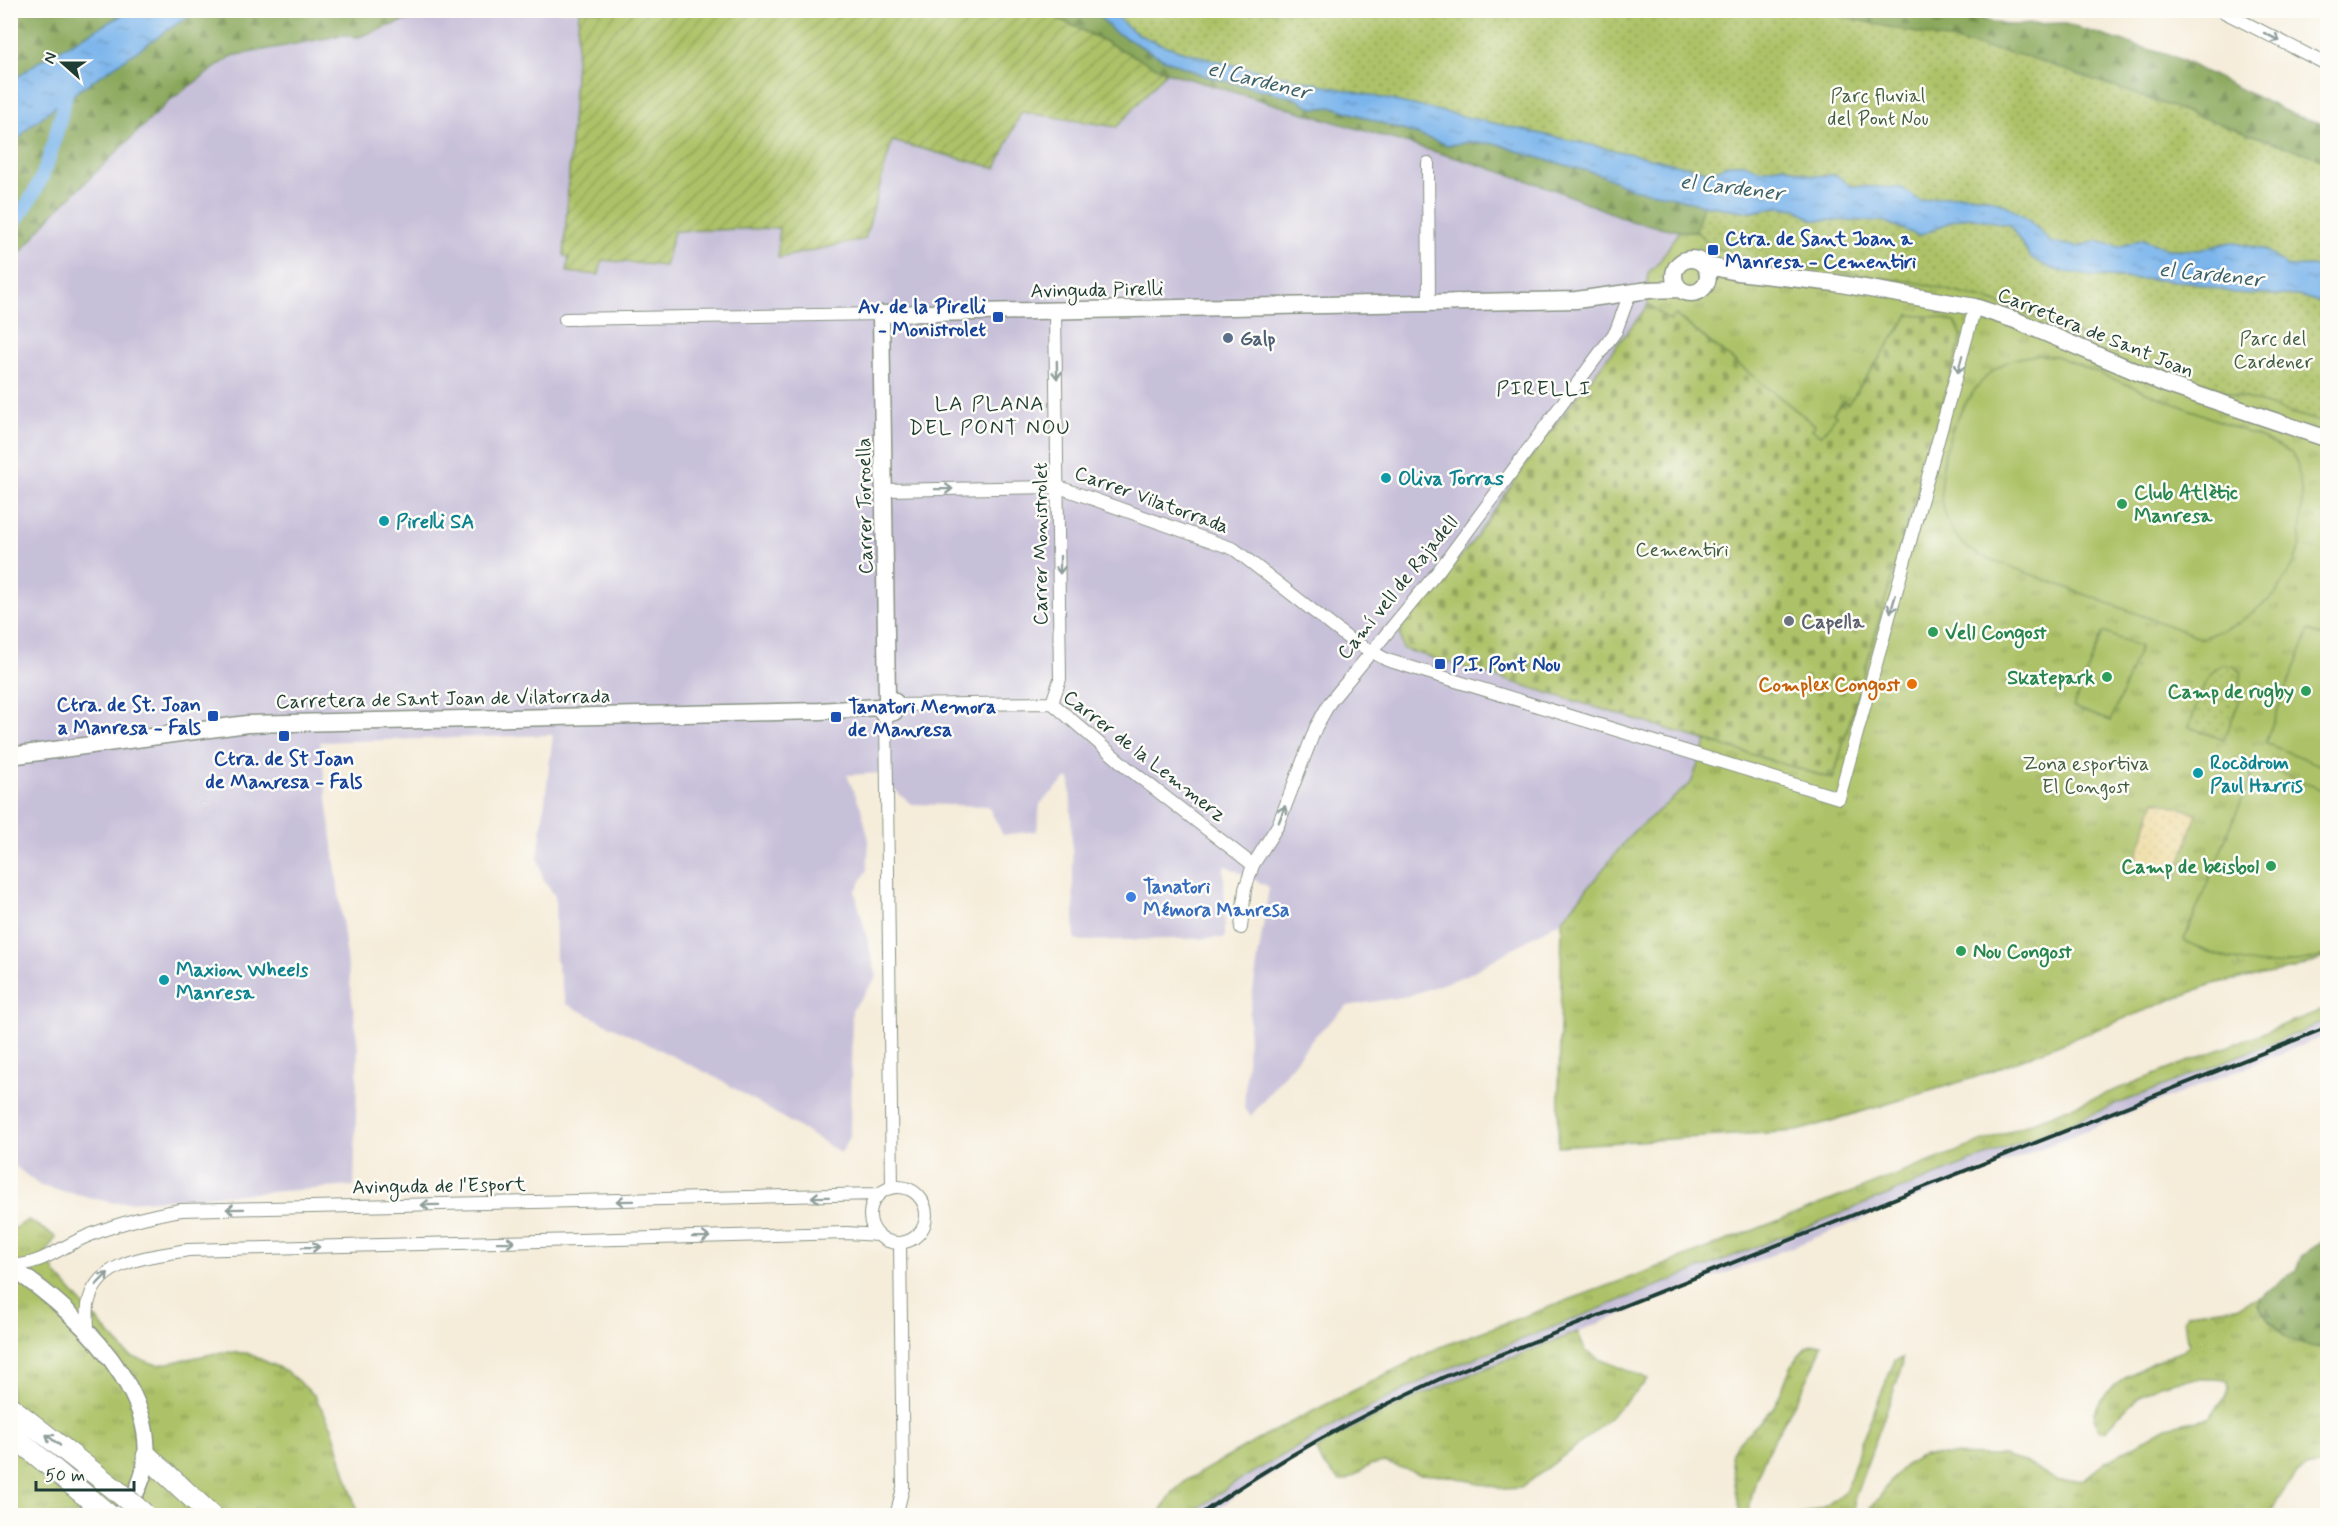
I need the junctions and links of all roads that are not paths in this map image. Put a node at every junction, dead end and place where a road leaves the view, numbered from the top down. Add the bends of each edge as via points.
1 (2220, 10) edge
2 (2327, 63) edge
3 (1428, 163) dead end
4 (1704, 265) junction
5 (1737, 272) junction
6 (1677, 281) junction
7 (1705, 286) junction
8 (1630, 293) junction
9 (1429, 302) junction
10 (1975, 307) junction
11 (1055, 311) junction
12 (881, 314) junction
13 (565, 319) dead end
14 (2328, 439) edge
15 (1059, 487) junction
16 (885, 490) junction
17 (1370, 652) junction
18 (1052, 703) junction
19 (887, 706) junction
20 (10, 756) edge
21 (1253, 865) junction
22 (1241, 928) dead end
23 (892, 1187) junction
24 (878, 1194) junction
25 (878, 1235) junction
26 (900, 1244) junction
27 (10, 1266) edge
28 (88, 1333) junction
29 (10, 1407) edge
30 (10, 1433) edge
31 (147, 1456) junction
32 (111, 1513) edge
33 (145, 1515) edge
34 (212, 1515) edge
35 (896, 1515) edge

1 -> 2 street
3 - 9 street
4 - 5 street, Carretera de Sant Joan
4 - 6 street via 1687,260 1677,266
4 - 7 street via 1708,276
5 - 7 street
5 - 10 street, Carretera de Sant Joan via 1835,283
6 - 7 street via 1693,294
6 - 8 street, Avinguda Pirelli
8 - 9 street, Avinguda Pirelli via 1576,300
8 - 17 street, Camí vell de Rajadell via 1616,331 1439,570
9 - 11 street, Avinguda Pirelli
10 - 14 street, Carretera de Sant Joan via 2165,384
10 -> 17 street, Carrer Vilatorrada via 1839,798
11 - 12 street, Avinguda Pirelli
11 -> 15 street, Carrer Monistrolet
12 - 13 street, Avinguda Pirelli
12 - 16 street, Carrer Torroella
16 -> 15 street, Carrer Vilatorrada
15 - 17 street, Carrer Vilatorrada via 1234,549
15 -> 18 street, Carrer Monistrolet via 1060,679
16 - 19 street, Carrer Torroella
21 -> 17 street, Camí vell de Rajadell via 1278,825 1326,710
18 - 19 street, Carrer de la Lemmerz
18 - 21 street, Carrer de la Lemmerz via 1129,770
19 - 20 street, Carretera de Sant Joan de Vilatorrada via 820,711 247,724
19 - 23 street
21 - 22 street, Camí vell de Rajadell via 1245,889
23 - 24 street, Avinguda de l'Esport
23 - 26 street via 905,1187 916,1193 926,1214 919,1234
24 - 25 street via 869,1218
24 -> 27 street, Avinguda de l'Esport via 181,1210 142,1216 37,1263
25 - 26 street
28 -> 25 street via 88,1304 95,1284 112,1268 188,1250
26 - 35 street via 903,1488
27 - 28 street via 51,1296
28 - 31 street via 121,1374 140,1407
33 -> 29 highway, bridge
30 - 32 highway
31 - 32 street via 142,1479 129,1505
31 - 34 highway

